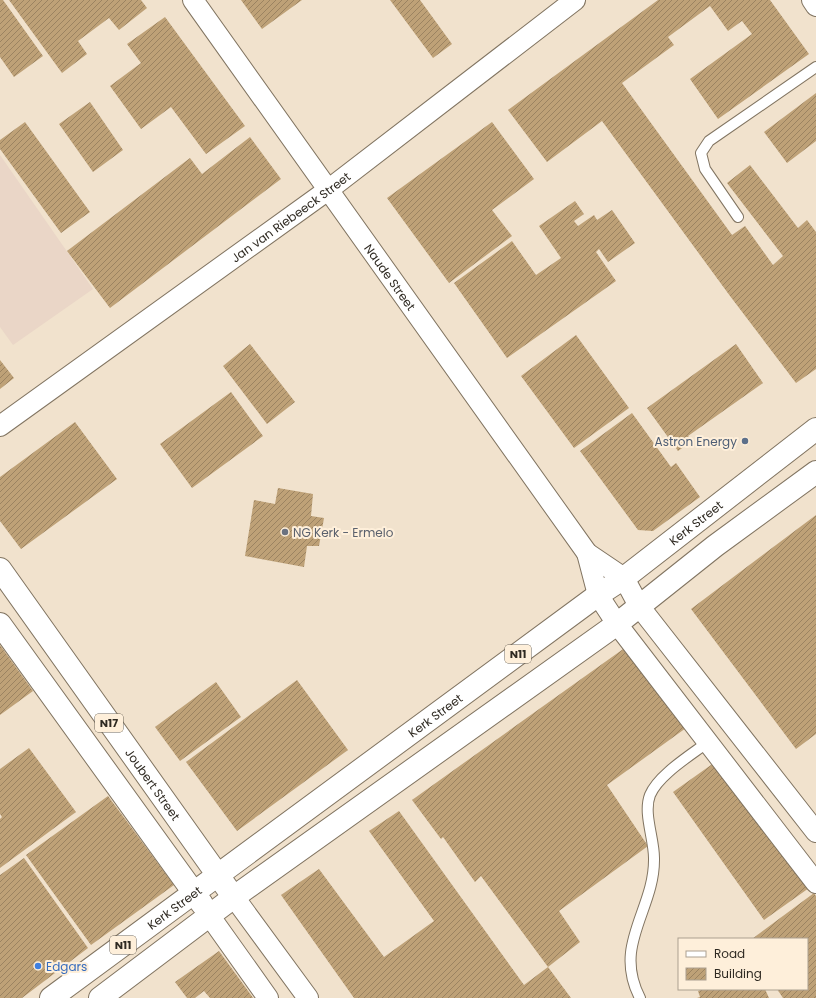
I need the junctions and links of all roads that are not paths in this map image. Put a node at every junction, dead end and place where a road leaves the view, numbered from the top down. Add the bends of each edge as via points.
1 (193, 0) edge
2 (575, 0) edge
3 (812, 0) edge
4 (816, 6) edge
5 (816, 66) edge
6 (328, 190) junction
7 (738, 216) dead end
8 (0, 426) edge
9 (816, 429) edge
10 (816, 472) edge
11 (588, 553) junction
12 (0, 569) edge
13 (624, 578) junction
14 (598, 595) junction
15 (639, 606) junction
16 (0, 624) edge
17 (617, 624) junction
18 (708, 742) junction
19 (816, 832) edge
20 (218, 876) junction
21 (816, 883) edge
22 (194, 892) junction
23 (234, 897) junction
24 (209, 915) junction
25 (51, 998) edge
26 (100, 998) edge
27 (268, 998) edge
28 (308, 998) edge
29 (640, 998) edge

1 - 6 street, Naude Street
2 - 6 street, Jan van Riebeeck Street
3 - 4 street
5 - 7 lane via 709,141 701,153 705,169
6 - 8 street, Jan van Riebeeck Street
6 - 11 street, Naude Street
9 - 13 highway, Kerk Street / N11
10 - 15 highway, N11 via 714,546
11 - 13 street, Naude Street
11 - 14 street, Naude Street
12 - 20 highway, Joubert Street / N17
13 - 14 highway, Kerk Street / N11
13 - 15 street
14 - 17 street, Naude Street
14 - 20 highway, Kerk Street / N11
15 - 17 highway, N11
15 - 19 street
16 - 22 highway, N17
17 - 18 street, Naude Street
17 - 23 highway, N11
18 - 21 street, Naude Street
18 - 29 lane via 661,780 650,796 648,806 654,858 653,875 634,932 631,950 631,969
20 - 22 highway, Kerk Street / N11
20 - 23 highway, Joubert Street / N17
22 - 24 highway, N17
22 - 25 highway, Kerk Street / N11
23 - 24 highway, N11
23 - 28 street, Joubert Street
24 - 26 highway, N11
24 - 27 street

